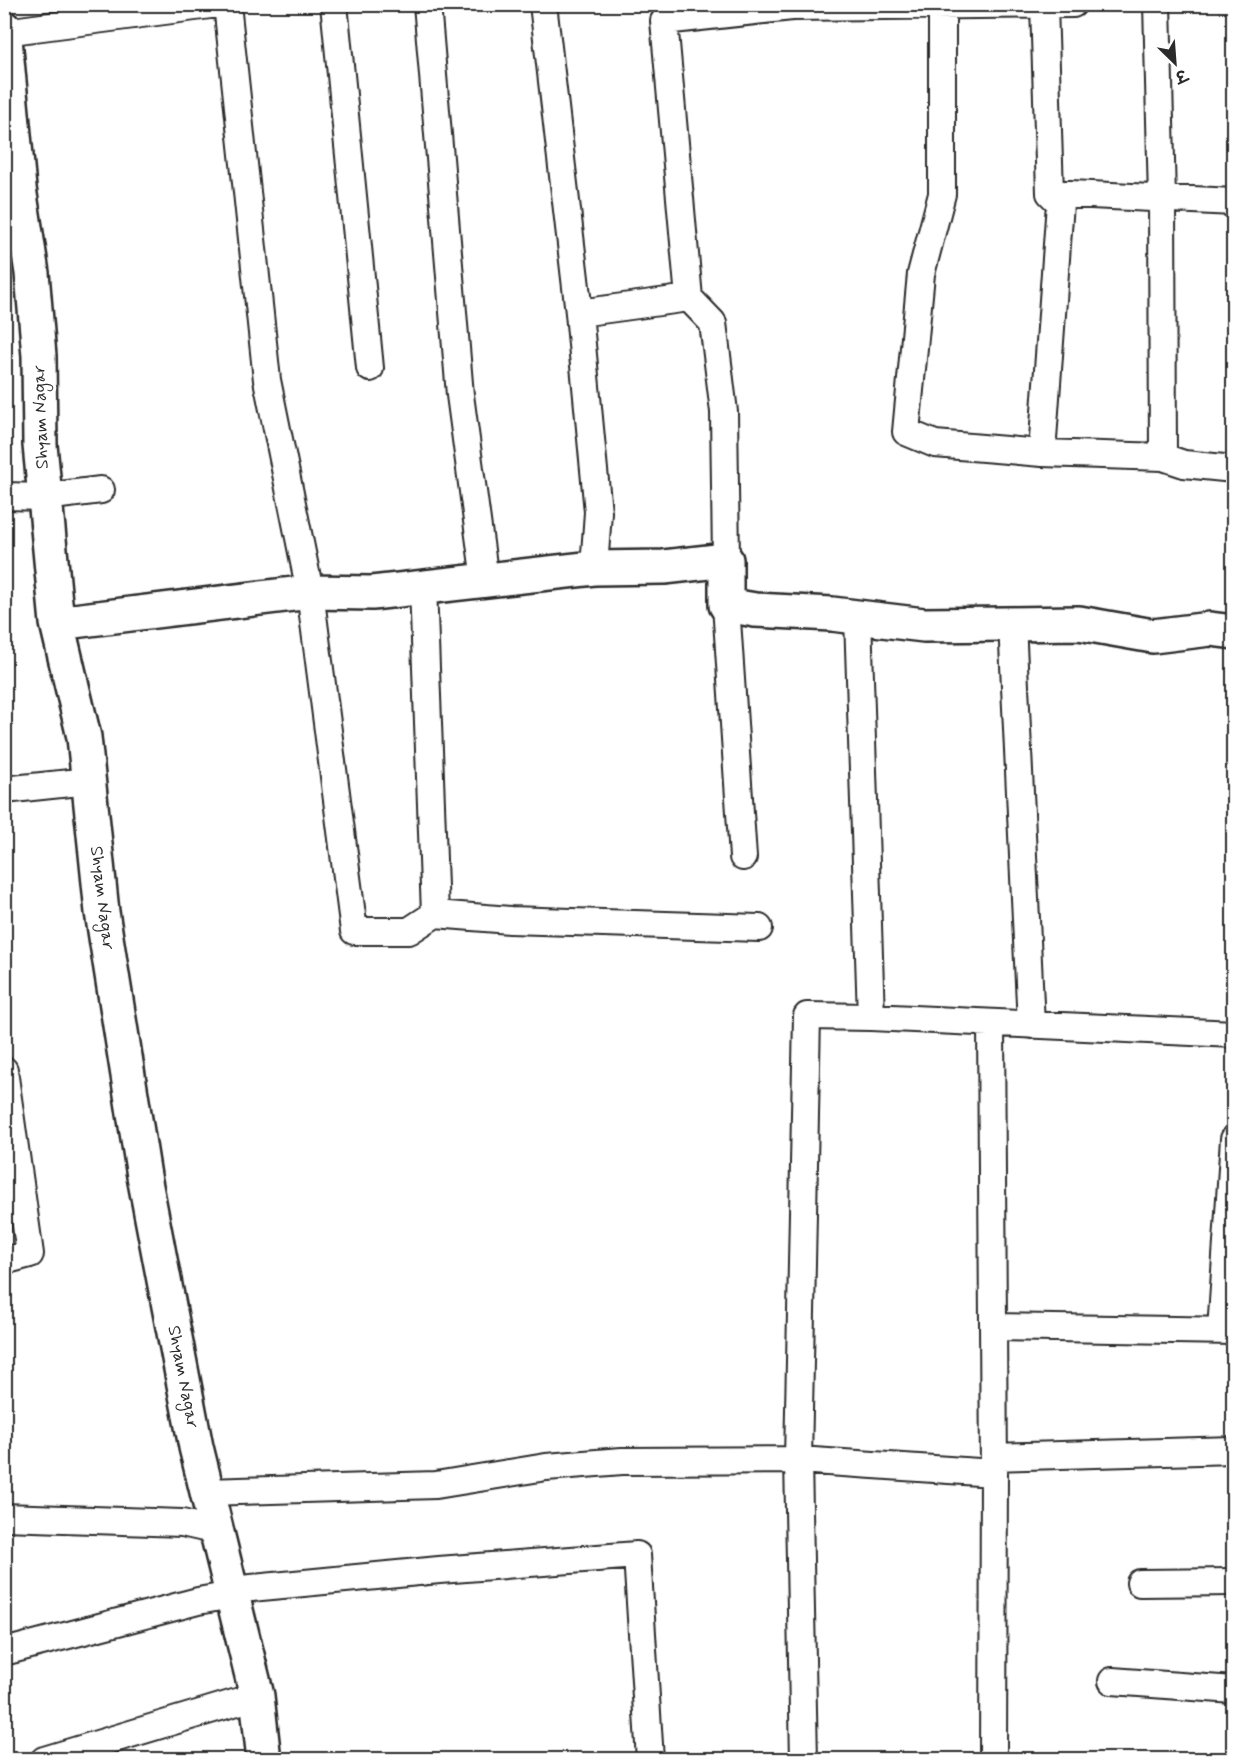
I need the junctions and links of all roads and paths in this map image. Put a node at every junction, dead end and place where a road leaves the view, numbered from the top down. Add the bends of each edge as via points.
1 (218, 4) edge
2 (227, 4) edge
3 (334, 4) edge
4 (427, 4) edge
5 (543, 4) edge
6 (1073, 4) edge
7 (1157, 4) edge
8 (1044, 5) edge
9 (792, 6) edge
10 (942, 6) edge
11 (5, 30) edge
12 (9, 146) edge
13 (1050, 193) junction
14 (1162, 199) junction
15 (1233, 202) edge
16 (689, 298) junction
17 (579, 313) junction
18 (370, 368) dead end
19 (1042, 453) junction
20 (1163, 457) junction
21 (1233, 469) edge
22 (101, 490) dead end
23 (4, 496) edge
24 (44, 496) junction
25 (726, 560) junction
26 (594, 568) junction
27 (485, 580) junction
28 (423, 586) junction
29 (310, 592) junction
30 (726, 605) junction
31 (858, 617) junction
32 (57, 623) junction
33 (1012, 623) junction
34 (1233, 632) edge
35 (88, 781) junction
36 (4, 790) edge
37 (743, 857) dead end
38 (435, 914) junction
39 (759, 928) dead end
40 (871, 1017) junction
41 (991, 1023) junction
42 (1031, 1024) junction
43 (1233, 1034) edge
44 (4, 1070) edge
45 (1233, 1139) edge
46 (4, 1261) edge
47 (993, 1327) junction
48 (1227, 1331) edge
49 (1233, 1450) edge
50 (798, 1460) junction
51 (994, 1465) junction
52 (207, 1492) junction
53 (4, 1517) edge
54 (217, 1531) junction
55 (1233, 1582) edge
56 (1140, 1583) dead end
57 (232, 1592) junction
58 (4, 1652) edge
59 (1112, 1681) dead end
60 (1233, 1690) edge
61 (257, 1696) junction
62 (44, 1760) edge
63 (264, 1760) edge
64 (650, 1760) edge
65 (804, 1760) edge
66 (993, 1760) edge

1 - 11 street
2 - 29 street via 267,380
3 - 18 street
4 - 27 street via 459,382
5 - 17 street
6 - 8 street
7 - 14 street
8 - 10 street
8 - 13 street
9 - 10 street
9 - 16 street via 664,21
10 - 19 street via 942,194 921,274 906,432 935,444
11 - 12 street, Shyam Nagar
12 - 24 street, Shyam Nagar via 32,273
13 - 14 street
13 - 19 street via 1060,203
14 - 15 street
14 - 20 street
16 - 17 street
16 - 25 street via 713,323 724,412
17 - 26 street via 598,512
19 - 20 street
20 - 21 street via 1184,464
22 - 24 street
23 - 24 street
24 - 32 street, Shyam Nagar
25 - 26 street via 664,567
25 - 30 street
26 - 27 street
27 - 28 street
28 - 29 street via 372,593
28 - 38 street
29 - 32 street
29 - 38 street via 354,931 409,931
30 - 31 street
30 - 37 street
31 - 33 street via 924,624
31 - 40 street
32 - 35 street, Shyam Nagar via 84,737
33 - 34 street via 1080,623 1153,636 1210,629
33 - 42 street
35 - 36 street
35 - 52 street, Shyam Nagar via 102,912 144,1176
38 - 39 street
40 - 41 street
40 - 50 street via 807,1016
41 - 42 street
41 - 47 street
42 - 43 street
44 - 46 street via 30,1254
45 - 48 street
47 - 48 street
47 - 51 street
49 - 51 street
50 - 51 street
50 - 52 street via 622,1461 546,1467 436,1485
50 - 65 street
51 - 66 street
52 - 54 street, Shyam Nagar
53 - 54 street via 182,1523
54 - 57 street, Shyam Nagar
55 - 56 street
57 - 58 street
57 - 61 street, Shyam Nagar
57 - 64 street via 439,1569 638,1555
59 - 60 street
61 - 62 street
61 - 63 street, Shyam Nagar

